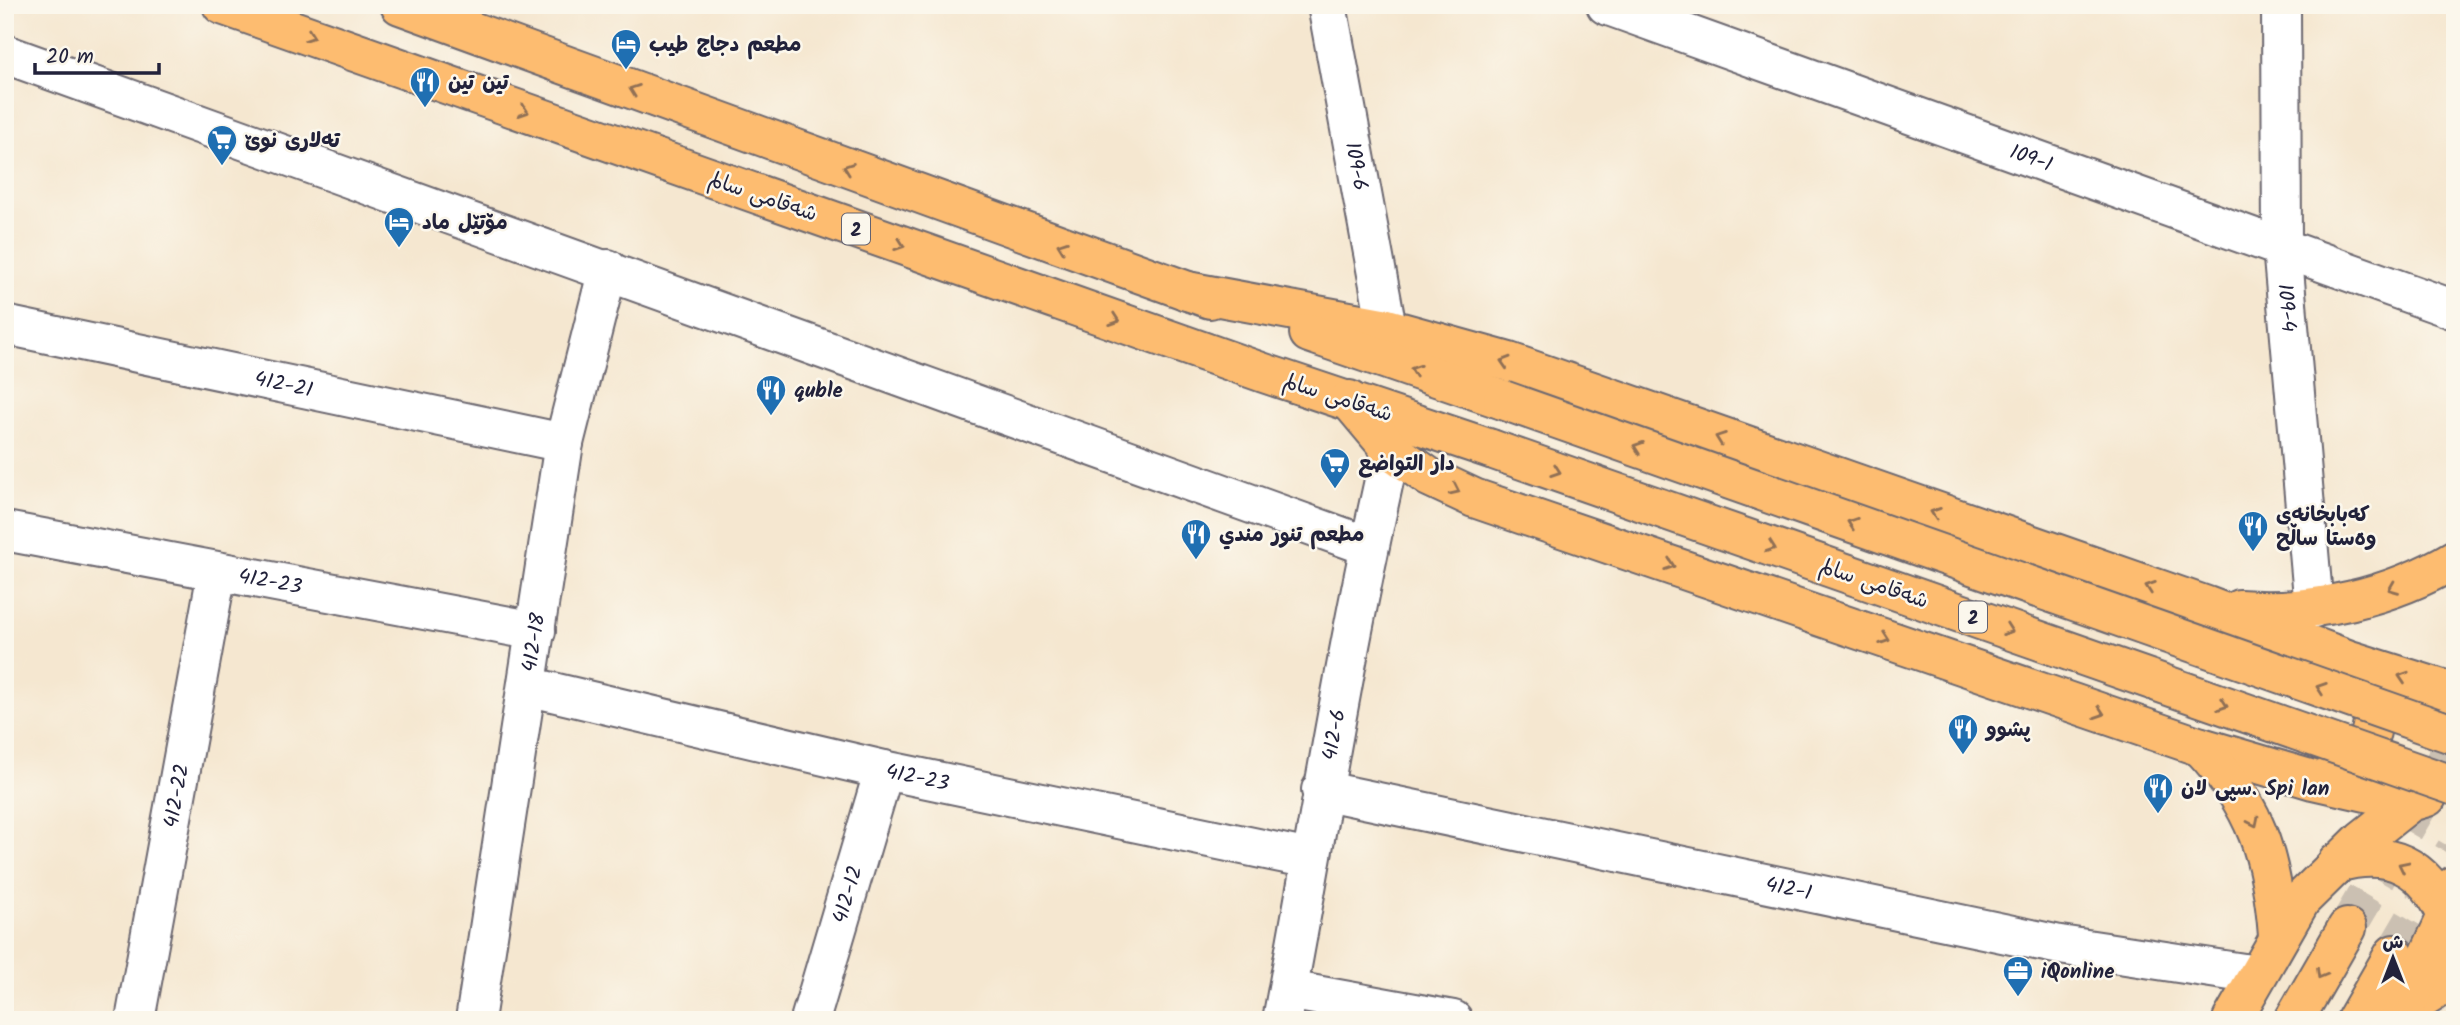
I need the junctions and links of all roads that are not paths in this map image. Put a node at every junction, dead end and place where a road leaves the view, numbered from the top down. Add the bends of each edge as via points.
1 (222, 5) edge
2 (400, 5) edge
3 (1327, 5) edge
4 (1606, 5) edge
5 (2281, 5) edge
6 (5, 54) edge
7 (2282, 247) junction
8 (608, 269) junction
9 (1187, 291) junction
10 (2455, 310) edge
11 (5, 325) edge
12 (1387, 328) junction
13 (1349, 400) junction
14 (564, 443) junction
15 (1391, 450) junction
16 (5, 531) edge
17 (1368, 546) junction
18 (2455, 559) edge
19 (217, 572) junction
20 (2207, 606) junction
21 (2314, 608) junction
22 (536, 631) junction
23 (2352, 660) junction
24 (527, 686) junction
25 (2455, 694) edge
26 (2455, 735) edge
27 (2201, 747) junction
28 (884, 770) junction
29 (2313, 780) junction
30 (2455, 787) edge
31 (1321, 790) junction
32 (2410, 802) junction
33 (1310, 859) junction
34 (2337, 863) junction
35 (2451, 900) edge
36 (2347, 928) tunnel mouth
37 (2278, 936) junction
38 (2394, 954) tunnel mouth
39 (2257, 975) junction
40 (2455, 978) edge
41 (1285, 1005) edge
42 (819, 1014) edge
43 (2401, 1015) edge
44 (135, 1020) edge
45 (475, 1020) edge
46 (1453, 1020) edge
47 (2232, 1020) edge
48 (2294, 1020) edge
49 (2356, 1020) edge

1 -> 13 main road, شەقامی سالم / 2
9 -> 2 main road, 2
3 - 12 street, 109-6
4 - 7 street, 109-1
5 - 7 street, 109-4
6 - 8 street
7 - 10 street, 109-1
7 - 21 street, 109-4
8 - 14 street, 412-18
8 - 17 street
9 - 12 main road
26 -> 9 main road, 2, bridge
11 - 14 street, 412-21
20 -> 12 main road via 1509,362
13 - 15 main road
13 -> 30 main road, شەقامی سالم / 2, bridge
14 - 22 street, 412-18
15 - 17 street, 412-6
15 -> 27 main road via 1429,477 1474,498
16 - 19 street, 412-23
17 - 31 street, 412-6
18 -> 21 main road via 2376,594
19 - 22 street, 412-23
19 - 44 street, 412-22
20 - 21 main road
20 - 23 main road
22 - 24 street, 412-18
25 -> 23 main road
23 - 29 main road via 2370,692 2373,728 2368,743 2348,765
24 - 28 street, 412-23
24 - 45 street, 412-18
27 - 29 main road
27 -> 37 main road via 2238,792 2260,833 2270,867
28 - 33 street, 412-23
28 - 42 street, 412-12
29 - 32 main road
30 - 32 main road
31 - 33 street, 412-6
31 - 39 street, 412-1 via 2060,945
32 - 34 main road
33 - 41 street, 412-6
35 -> 34 main road via 2437,894 2403,864 2381,857
34 - 37 main road via 2301,900
35 - 43 main road
36 -> 48 main road
37 - 39 main road
38 - 49 main road
39 - 47 main road
40 - 43 main road
41 - 46 street

